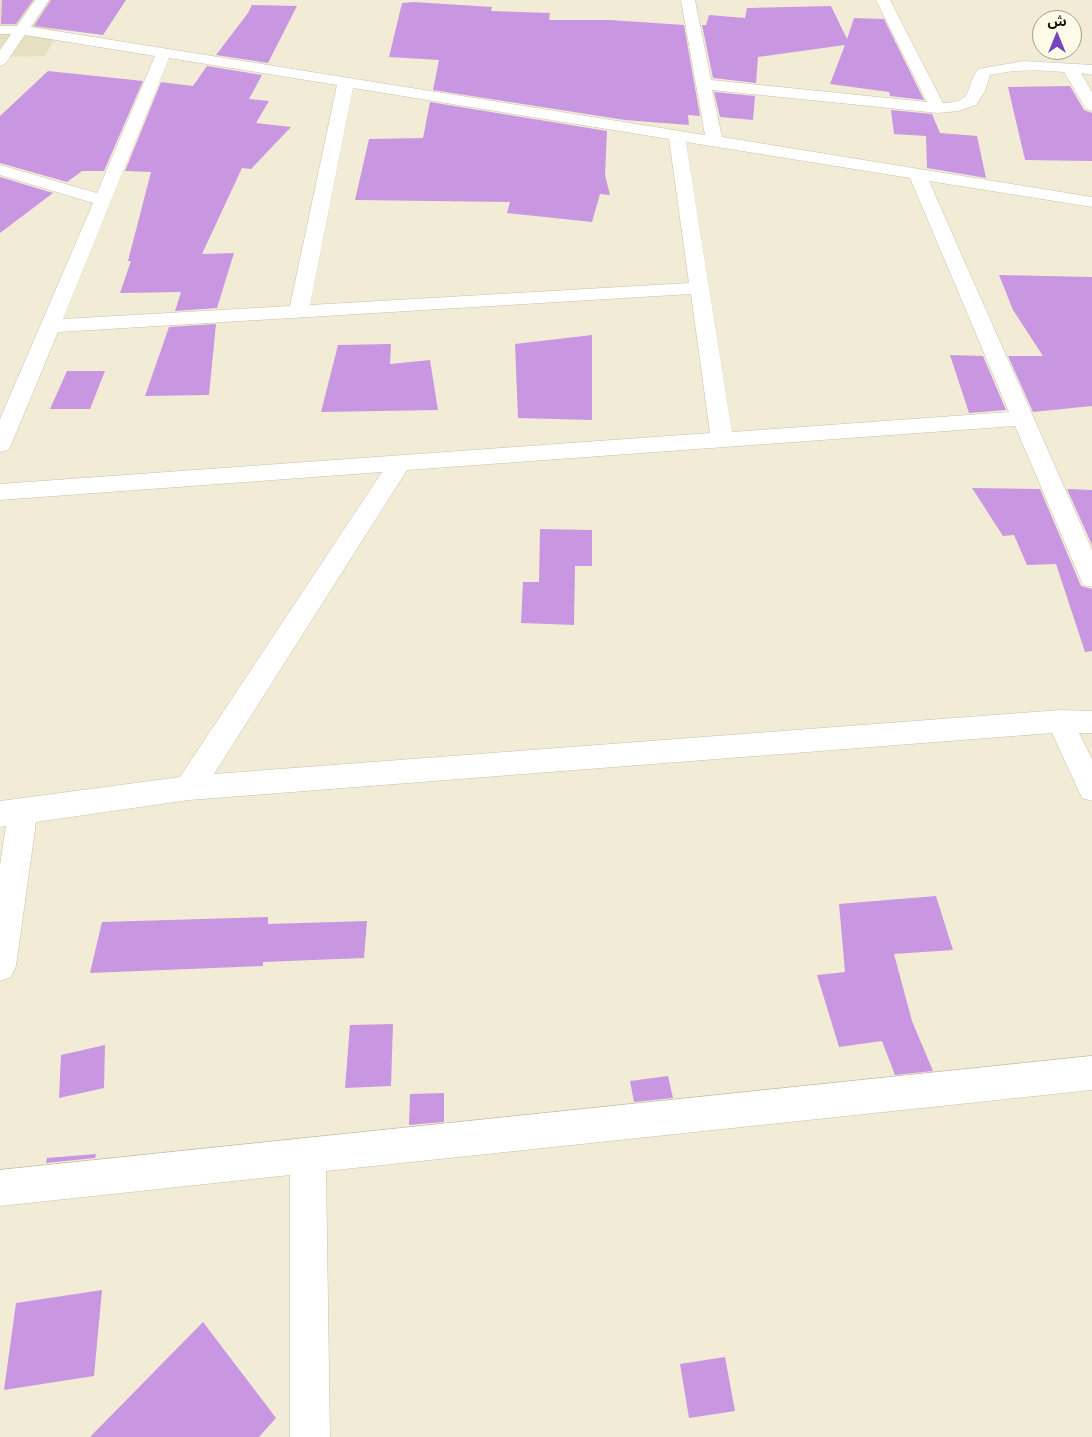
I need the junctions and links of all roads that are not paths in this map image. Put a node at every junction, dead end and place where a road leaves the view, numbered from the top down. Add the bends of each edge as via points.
1 (42, 0) edge
2 (688, 0) edge
3 (883, 0) edge
4 (0, 30) edge
5 (22, 30) junction
6 (3, 53) edge
7 (164, 53) junction
8 (1070, 68) junction
9 (1092, 70) edge
10 (346, 82) junction
11 (704, 84) junction
12 (1092, 106) edge
13 (938, 108) junction
14 (677, 136) junction
15 (714, 141) junction
16 (0, 170) edge
17 (917, 174) junction
18 (103, 200) junction
19 (1092, 202) edge
20 (700, 288) junction
21 (299, 312) junction
22 (49, 326) junction
23 (1022, 418) junction
24 (722, 439) junction
25 (0, 445) edge
26 (400, 462) junction
27 (0, 492) edge
28 (1092, 578) edge
29 (1060, 721) junction
30 (1092, 722) edge
31 (189, 788) junction
32 (1092, 789) edge
33 (12, 814) edge
34 (0, 966) edge
35 (1092, 1073) edge
36 (308, 1155) junction
37 (0, 1188) edge
38 (310, 1437) edge

1 - 5 street
2 - 11 street
3 - 13 street
4 - 5 street
5 - 6 street
5 - 7 street
7 - 10 street
7 - 18 street
8 - 9 street
8 - 12 street
8 - 13 street via 1007,66 984,72 972,101 962,107
10 - 14 street
10 - 21 street
11 - 13 street
11 - 15 street
14 - 15 street
14 - 20 street
15 - 17 street
16 - 18 street
17 - 19 street
17 - 23 street
18 - 22 street
20 - 21 street
20 - 24 street
21 - 22 street
22 - 25 street
23 - 24 street
23 - 28 street
24 - 26 street
26 - 27 street
26 - 31 street
29 - 30 street
29 - 31 street
29 - 32 street
31 - 33 street
33 - 34 street
35 - 36 street
36 - 37 street
36 - 38 street

